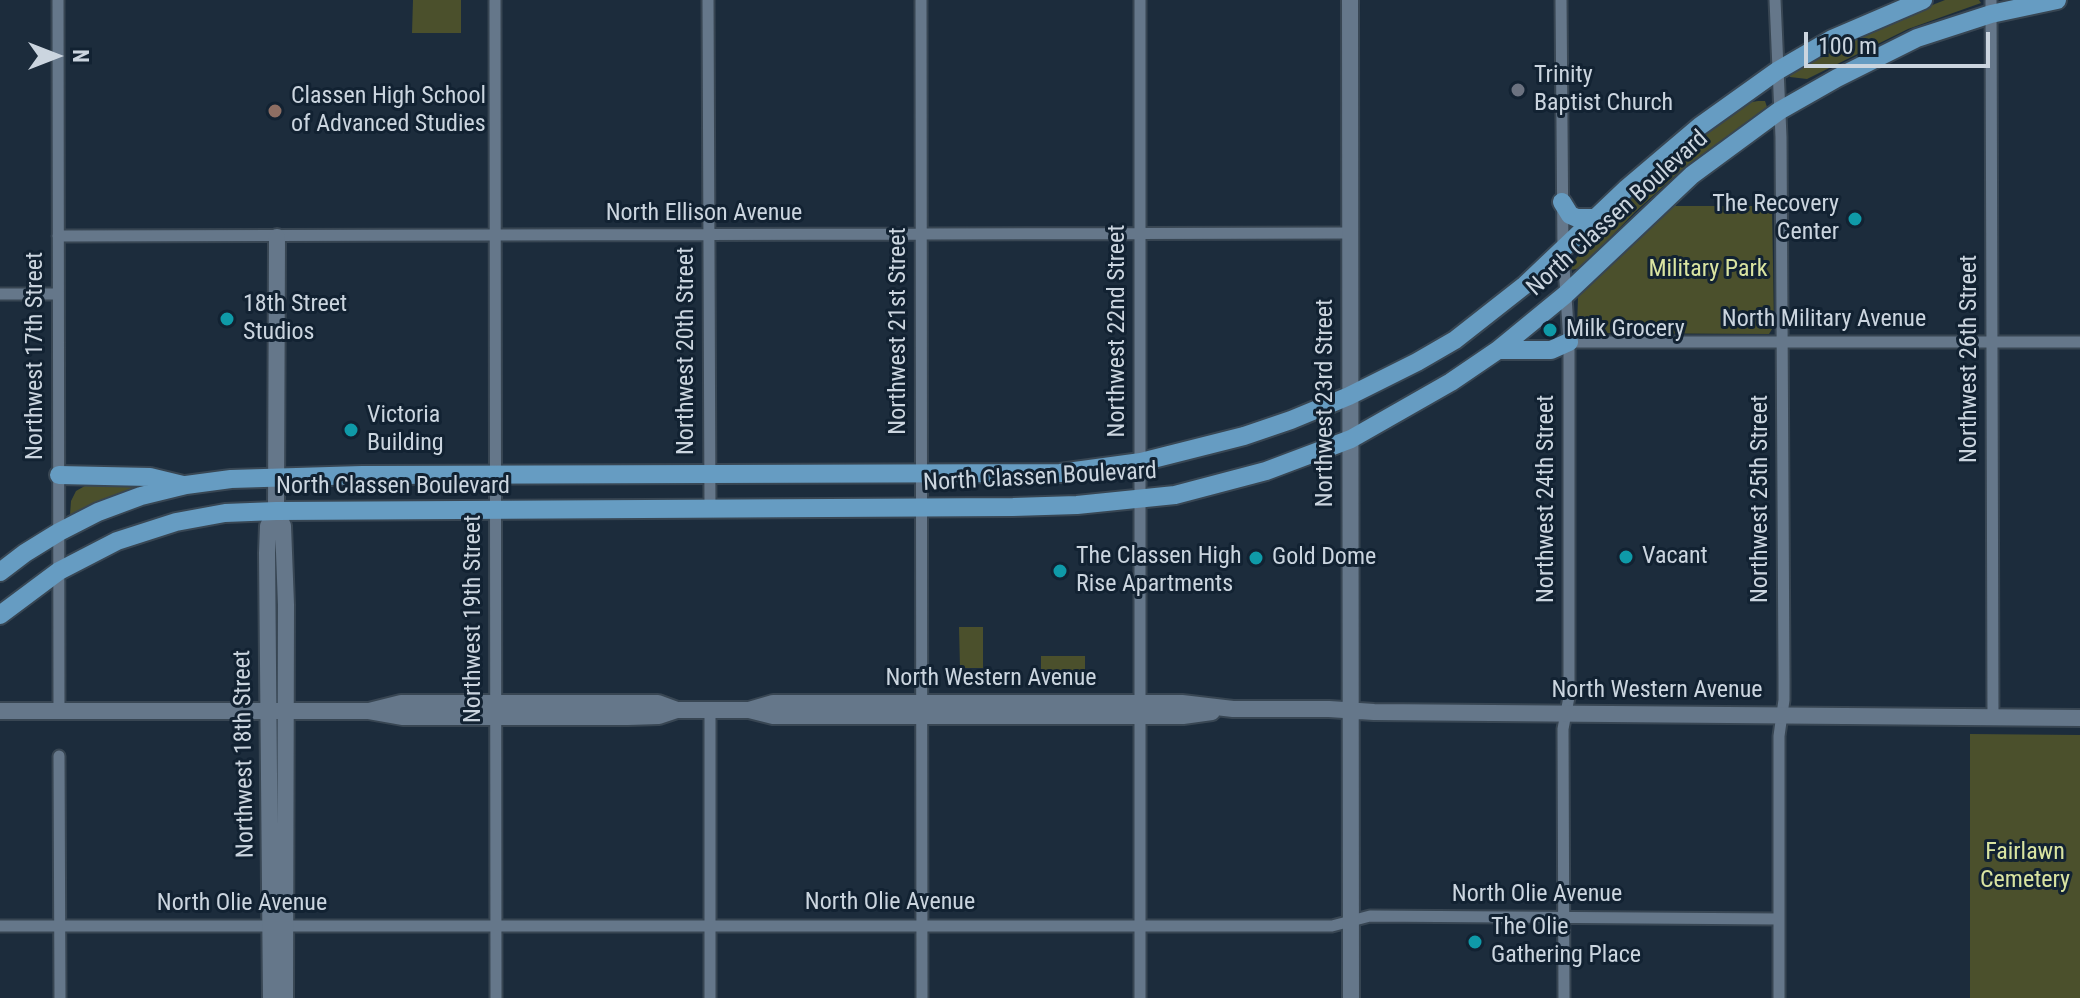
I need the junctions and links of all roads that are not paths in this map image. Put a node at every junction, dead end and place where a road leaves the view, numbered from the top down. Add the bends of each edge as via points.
1 (58, 0) edge
2 (495, 0) edge
3 (708, 0) edge
4 (921, 0) edge
5 (1140, 0) edge
6 (1350, 0) edge
7 (1561, 0) edge
8 (1775, 0) edge
9 (1923, 0) edge
10 (2057, 0) edge
11 (1991, 7) edge
12 (1777, 71) junction
13 (1779, 111) junction
14 (1562, 202) junction
15 (1596, 218) junction
16 (1350, 233) junction
17 (1140, 234) junction
18 (921, 235) junction
19 (58, 236) junction
20 (496, 236) junction
21 (709, 236) junction
22 (277, 237) junction
23 (1563, 251) junction
24 (0, 294) edge
25 (58, 294) junction
26 (1565, 295) junction
27 (1569, 342) junction
28 (1782, 342) junction
29 (1993, 342) junction
30 (2080, 342) edge
31 (1498, 350) junction
32 (1349, 396) junction
33 (1351, 439) junction
34 (1141, 462) junction
35 (496, 474) junction
36 (709, 474) junction
37 (922, 474) junction
38 (59, 475) junction
39 (277, 476) junction
40 (186, 485) junction
41 (1140, 498) junction
42 (922, 508) junction
43 (710, 509) junction
44 (276, 511) junction
45 (496, 511) junction
46 (59, 532) junction
47 (59, 571) junction
48 (0, 572) edge
49 (0, 615) edge
50 (267, 628) junction
51 (286, 628) junction
52 (496, 710) junction
53 (710, 710) junction
54 (922, 710) junction
55 (1140, 710) junction
56 (0, 711) edge
57 (59, 711) junction
58 (277, 711) junction
59 (1350, 711) junction
60 (1565, 715) junction
61 (1781, 716) junction
62 (1993, 717) junction
63 (2080, 718) edge
64 (59, 756) dead end
65 (1564, 918) junction
66 (1779, 919) junction
67 (1351, 921) junction
68 (710, 925) junction
69 (922, 925) junction
70 (0, 926) edge
71 (60, 926) junction
72 (278, 926) junction
73 (496, 926) junction
74 (1140, 926) junction
75 (60, 998) edge
76 (271, 998) edge
77 (285, 998) edge
78 (496, 998) edge
79 (710, 998) edge
80 (922, 998) edge
81 (1140, 998) edge
82 (1351, 998) edge
83 (1564, 998) edge
84 (1779, 998) edge

1 - 19 street, Northwest 17th Street
2 - 20 street, Northwest 19th Street
3 - 21 street, Northwest 20th Street
4 - 18 street, Northwest 21st Street
5 - 17 street, Northwest 22nd Street
6 - 16 street, Northwest 23rd Street
7 - 14 street, Northwest 24th Street
8 - 12 street, Northwest 25th Street
9 - 12 main road, North Classen Boulevard via 1832,39
10 - 11 main road, North Classen Boulevard
11 - 13 main road, North Classen Boulevard via 1917,38
11 - 29 street, Northwest 26th Street
12 - 13 street, Northwest 25th Street
12 - 15 main road, North Classen Boulevard via 1698,127
13 - 26 main road, North Classen Boulevard via 1692,175
13 - 28 street, Northwest 25th Street
14 - 15 main road via 1574,217
14 - 23 street, Northwest 24th Street
15 - 23 main road, North Classen Boulevard
16 - 17 street, North Ellison Avenue
16 - 32 street, Northwest 23rd Street
17 - 18 street, North Ellison Avenue
17 - 34 street, Northwest 22nd Street
18 - 21 street, North Ellison Avenue
18 - 37 street, Northwest 21st Street
19 - 22 street, North Ellison Avenue
19 - 25 street, Northwest 17th Street
20 - 21 street, North Ellison Avenue
20 - 22 street, North Ellison Avenue
20 - 35 street, Northwest 19th Street
21 - 36 street, Northwest 20th Street
22 - 39 street, Northwest 18th Street
23 - 26 street, Northwest 24th Street
23 - 32 main road, North Classen Boulevard via 1455,340
24 - 25 street
25 - 38 street, Northwest 17th Street
26 - 27 street, Northwest 24th Street
26 - 31 main road, North Classen Boulevard
27 - 28 street, North Military Avenue
27 - 31 main road via 1551,350
27 - 60 street, Northwest 24th Street
28 - 29 street, North Military Avenue
28 - 61 street, Northwest 25th Street
29 - 30 street, North Military Avenue
29 - 62 street, Northwest 26th Street
31 - 33 main road, North Classen Boulevard
32 - 33 street, Northwest 23rd Street
32 - 34 main road, North Classen Boulevard via 1244,436
33 - 41 main road, North Classen Boulevard via 1210,487
33 - 59 street, Northwest 23rd Street
34 - 37 main road, North Classen Boulevard via 1060,473
34 - 41 street, Northwest 22nd Street
35 - 36 main road, North Classen Boulevard
35 - 39 main road, North Classen Boulevard
35 - 45 street, Northwest 19th Street
36 - 37 main road, North Classen Boulevard
36 - 43 street, Northwest 20th Street
37 - 42 street, Northwest 21st Street
38 - 40 main road via 150,477
38 - 46 street, Northwest 17th Street
39 - 40 main road, North Classen Boulevard
39 - 44 street, Northwest 18th Street
40 - 46 main road, North Classen Boulevard via 141,496
41 - 42 main road, North Classen Boulevard
41 - 55 street, Northwest 22nd Street
42 - 43 main road, North Classen Boulevard
42 - 54 street, Northwest 21st Street
43 - 45 main road, North Classen Boulevard
44 - 45 main road, North Classen Boulevard
44 - 47 main road, North Classen Boulevard via 176,522 117,541
44 - 50 street, Northwest 18th Street via 268,526
44 - 51 street, Northwest 18th Street via 283,526
45 - 52 street, Northwest 19th Street
46 - 47 street, Northwest 17th Street
46 - 48 main road, North Classen Boulevard
47 - 49 main road, North Classen Boulevard
47 - 57 street, Northwest 17th Street
50 - 51 street
50 - 58 street, Northwest 18th Street
51 - 58 street, Northwest 18th Street
52 - 53 street, North Western Avenue via 659,716
52 - 58 street, North Western Avenue via 403,717 369,711
52 - 73 street, Northwest 19th Street
53 - 54 street, North Western Avenue via 773,716
53 - 68 street
54 - 55 street, North Western Avenue
54 - 69 street, Northwest 21st Street
55 - 59 street, North Western Avenue via 1182,703
55 - 74 street, Northwest 22nd Street
56 - 57 street, North Western Avenue
57 - 58 street, North Western Avenue
58 - 72 street, Northwest 18th Street
59 - 60 street, North Western Avenue
59 - 67 street, Northwest 23rd Street
60 - 61 street, North Western Avenue
60 - 65 street, Northwest 24th Street
61 - 62 street, North Western Avenue
61 - 66 street, Northwest 25th Street
62 - 63 street, North Western Avenue
64 - 71 street
65 - 66 street, North Olie Avenue
65 - 67 street, North Olie Avenue via 1370,916
65 - 83 street, Northwest 24th Street
66 - 84 street, Northwest 25th Street
67 - 74 street, North Olie Avenue via 1332,926
67 - 82 street, Northwest 23rd Street
68 - 69 street, North Olie Avenue
68 - 73 street, North Olie Avenue
68 - 79 street
69 - 74 street, North Olie Avenue
69 - 80 street, Northwest 21st Street
70 - 71 street, North Olie Avenue
71 - 72 street, North Olie Avenue
71 - 75 street
72 - 73 street, North Olie Avenue
72 - 76 street, Northwest 18th Street
72 - 77 street, Northwest 18th Street
73 - 78 street, Northwest 19th Street
74 - 81 street, Northwest 22nd Street

